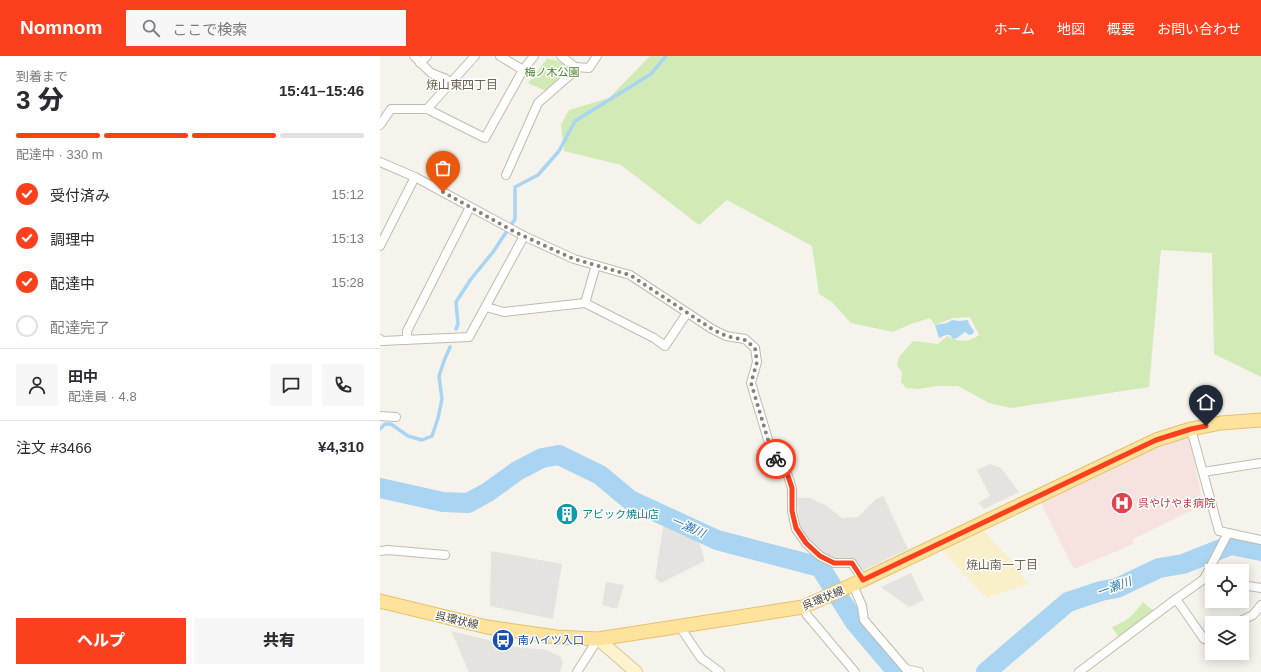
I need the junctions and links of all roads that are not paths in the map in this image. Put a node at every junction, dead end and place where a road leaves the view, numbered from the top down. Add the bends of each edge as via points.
1 (414, 56) edge
2 (427, 56) edge
3 (475, 56) edge
4 (500, 56) edge
5 (534, 56) edge
6 (560, 56) edge
7 (597, 56) edge
8 (420, 62) junction
9 (575, 67) junction
10 (523, 70) junction
11 (450, 83) junction
12 (427, 109) junction
13 (380, 125) edge
14 (380, 162) edge
15 (506, 174) dead end
16 (415, 177) junction
17 (470, 207) junction
18 (524, 236) junction
19 (380, 246) edge
20 (596, 265) junction
21 (585, 303) junction
22 (486, 307) junction
23 (687, 313) junction
24 (380, 339) edge
25 (407, 340) junction
26 (380, 416) edge
27 (396, 417) dead end
28 (1261, 420) edge
29 (1191, 429) junction
30 (1261, 464) edge
31 (1203, 472) junction
32 (1228, 533) junction
33 (1261, 540) edge
34 (380, 551) edge
35 (445, 554) dead end
36 (1215, 564) edge
37 (1205, 582) edge
38 (855, 584) junction
39 (1249, 586) edge
40 (1261, 588) edge
41 (1176, 599) junction
42 (380, 601) edge
43 (1261, 605) edge
44 (803, 608) junction
45 (1249, 617) edge
46 (680, 627) junction
47 (1205, 638) edge
48 (598, 639) junction
49 (577, 672) edge
50 (636, 672) edge
51 (720, 672) edge
52 (855, 672) edge
53 (920, 672) edge
54 (1079, 672) edge

1 - 8 street
2 - 8 street
3 - 11 street
4 - 10 street
5 - 10 street
6 - 9 street
7 - 9 street via 589,68
8 - 11 street via 431,74
9 - 15 street via 570,75 538,103
10 - 12 street via 485,138
11 - 12 street
12 - 13 street via 391,109
14 - 16 street
16 - 17 street
16 - 19 street
17 - 18 street
17 - 25 street via 407,331
18 - 20 street via 574,259
18 - 22 street
20 - 21 street
20 - 23 street via 630,275
21 - 22 street via 504,312
21 - 23 street via 665,346
22 - 25 street via 469,337
23 - 38 street via 726,336 745,340 755,348 757,362 751,383 772,453 788,476 792,488 792,511 796,528 806,543 820,556 834,563 852,563
24 - 25 street
26 - 27 street
28 - 29 main road, 呉環状線 via 1221,423
29 - 31 street
29 - 38 main road, 呉環状線 via 1156,440
30 - 31 street
31 - 32 street via 1219,531
32 - 33 street
32 - 36 street
34 - 35 street
37 - 41 street
38 - 44 main road, 呉環状線
38 - 53 street via 864,620 906,669
39 - 40 street
41 - 47 street
41 - 54 street
42 - 48 main road, 呉環状線 via 487,627 556,637
43 - 45 street
44 - 46 main road, 呉環状線
44 - 52 street
46 - 48 main road, 呉環状線
46 - 51 street via 701,658
48 - 49 street
48 - 50 street

